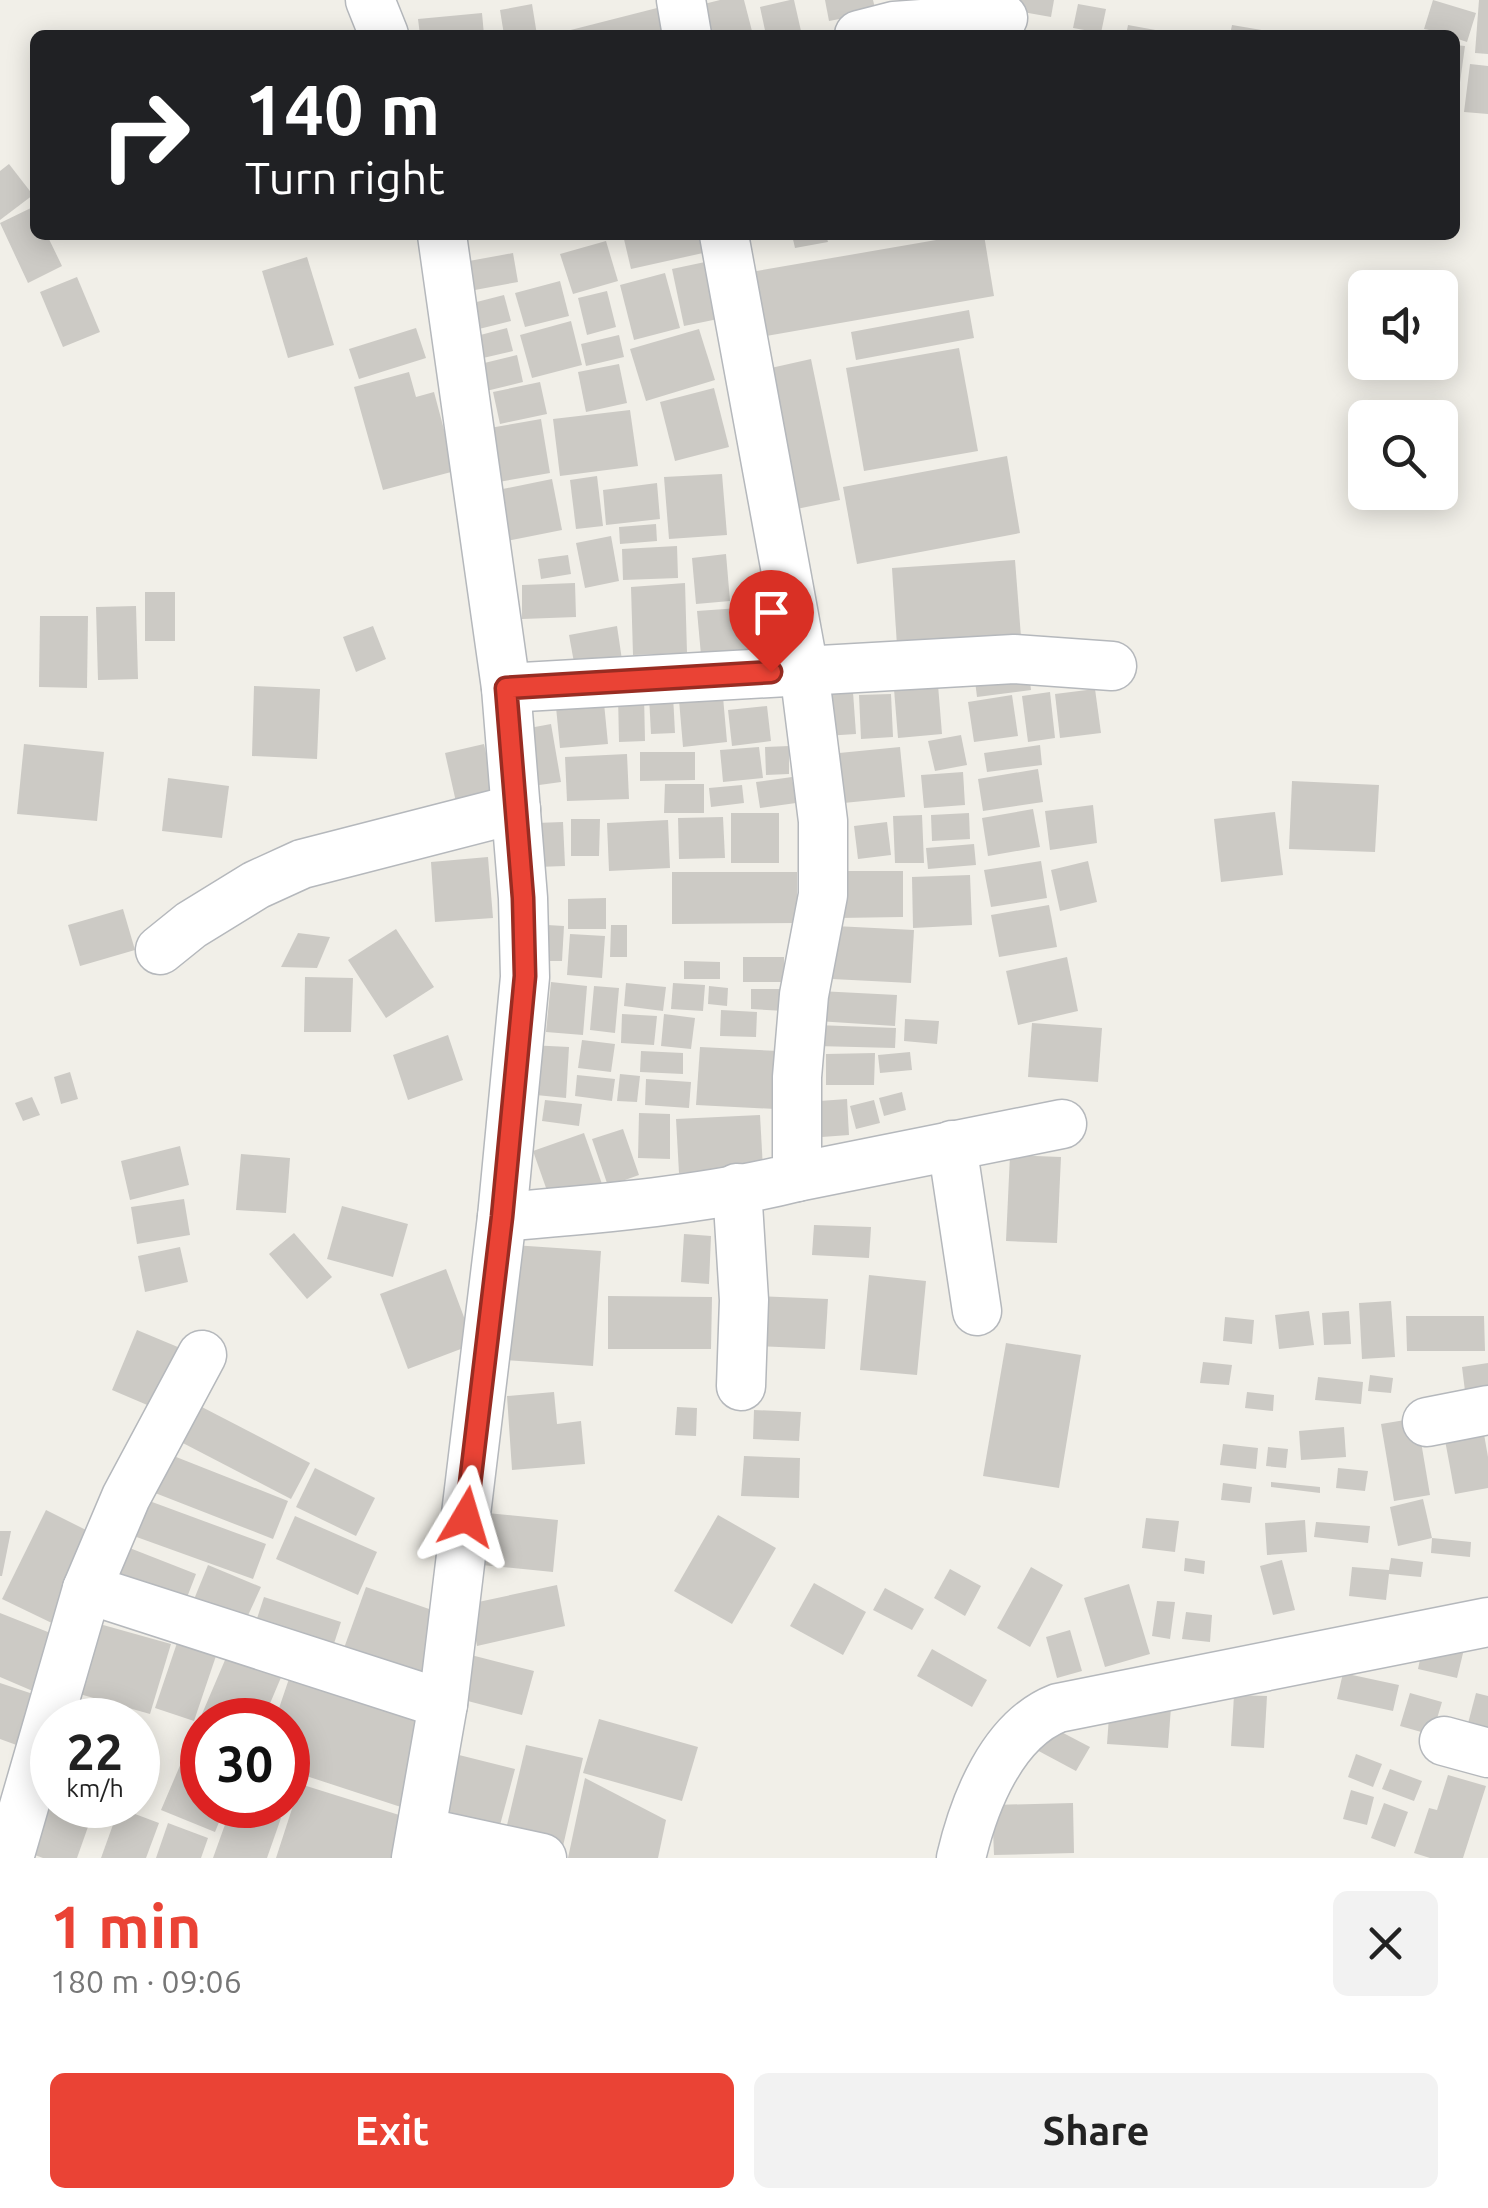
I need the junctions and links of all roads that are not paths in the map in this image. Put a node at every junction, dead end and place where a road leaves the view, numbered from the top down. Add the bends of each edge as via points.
1 (370, 0) edge
2 (681, 0) edge
3 (1003, 18) dead end
4 (382, 30) edge
5 (686, 30) edge
6 (878, 30) edge
7 (443, 240) edge
8 (725, 240) edge
9 (1112, 666) dead end
10 (804, 670) junction
11 (506, 688) junction
12 (516, 810) junction
13 (160, 950) dead end
14 (1062, 1124) dead end
15 (952, 1145) junction
16 (796, 1177) junction
17 (737, 1188) junction
18 (502, 1217) junction
19 (976, 1311) dead end
20 (202, 1355) dead end
21 (741, 1386) dead end
22 (1488, 1410) edge
23 (1427, 1422) dead end
24 (87, 1589) junction
25 (1488, 1622) edge
26 (443, 1704) junction
27 (419, 1845) edge
28 (8, 1858) edge
29 (542, 1858) edge
30 (961, 1858) edge

1 - 4 street
2 - 5 street
3 - 6 street
7 - 11 street
8 - 10 street
9 - 10 street via 1014,659
10 - 11 street
10 - 16 street via 823,822 823,895 804,995
11 - 12 street
12 - 13 street via 302,864 256,885
12 - 18 street via 525,976
14 - 15 street
15 - 16 street
15 - 19 street
16 - 17 street
17 - 18 street
17 - 21 street
18 - 26 street
20 - 24 street via 126,1497
22 - 23 street
24 - 26 street
24 - 28 street
25 - 30 street via 1039,1716 987,1786
26 - 27 street
27 - 29 street

